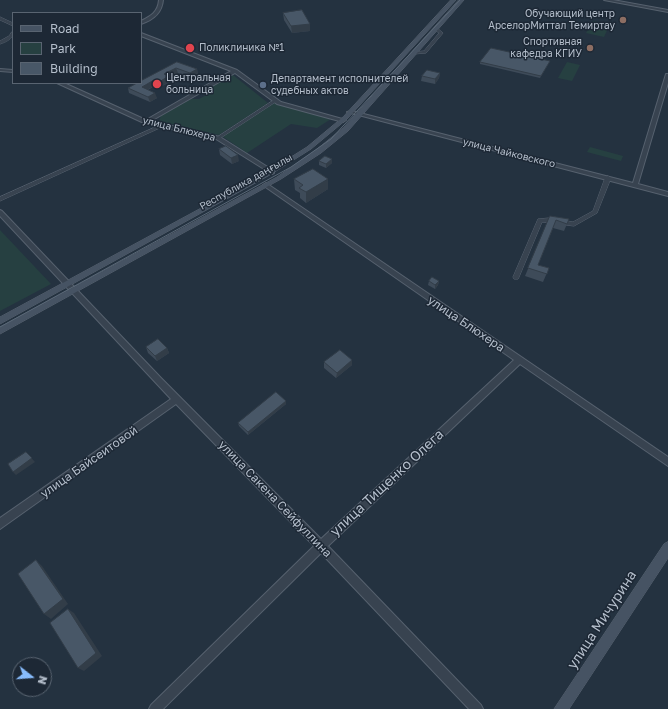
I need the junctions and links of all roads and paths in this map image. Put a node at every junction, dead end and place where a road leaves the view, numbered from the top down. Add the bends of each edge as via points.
1 (161, 0) edge
2 (454, 0) edge
3 (462, 0) edge
4 (606, 0) edge
5 (668, 11) edge
6 (0, 18) edge
7 (142, 22) edge
8 (12, 24) edge
9 (12, 34) edge
10 (142, 34) edge
11 (0, 42) edge
12 (0, 70) edge
13 (12, 71) edge
14 (235, 71) junction
15 (668, 75) edge
16 (62, 84) edge
17 (275, 101) junction
18 (350, 112) junction
19 (359, 115) junction
20 (343, 120) junction
21 (146, 122) junction
22 (162, 126) junction
23 (218, 138) junction
24 (272, 172) junction
25 (608, 178) junction
26 (266, 185) junction
27 (635, 185) junction
28 (668, 194) edge
29 (0, 199) edge
30 (0, 212) edge
31 (516, 277) dead end
32 (70, 288) junction
33 (0, 321) edge
34 (0, 331) edge
35 (519, 360) junction
36 (178, 399) junction
37 (668, 462) edge
38 (0, 524) edge
39 (321, 546) junction
40 (668, 548) edge
41 (155, 709) edge
42 (476, 709) edge
43 (561, 709) edge

1 - 7 street via 158,12
2 - 18 main road, Республика даңғылы
3 - 19 main road, Республика даңғылы
4 - 5 street
6 - 8 street
9 - 11 street
10 - 14 street
12 - 13 street
14 - 17 street
14 - 21 street
15 - 27 street
16 - 21 street, улица Блюхера
17 - 20 street
17 - 23 street
18 - 19 street, улица Чайковского
18 - 20 main road, Республика даңғылы
19 - 25 street, улица Чайковского
19 - 26 main road, Республика даңғылы via 338,138 317,154
20 - 24 main road, Республика даңғылы via 310,148
21 - 22 street, улица Блюхера
22 - 23 street, улица Блюхера
22 - 29 street
23 - 24 street, улица Блюхера
24 - 32 main road, Республика даңғылы
25 - 27 street, улица Чайковского
25 - 31 street via 595,212 574,224 540,220
26 - 32 main road, Республика даңғылы
26 - 35 street, улица Блюхера
27 - 28 street, улица Чайковского
30 - 32 street, улица Сакена Сейфуллина
32 - 33 main road, Республика даңғылы
32 - 34 main road, Республика даңғылы
32 - 36 street, улица Сакена Сейфуллина
35 - 37 street, улица Блюхера
35 - 39 street, улица Тищенко Олега
36 - 38 street, улица Байсеитовой
36 - 39 street, улица Сакена Сейфуллина
39 - 41 street, улица Тищенко Олега
39 - 42 street, улица Сакена Сейфуллина
40 - 43 main road, улица Мичурина

